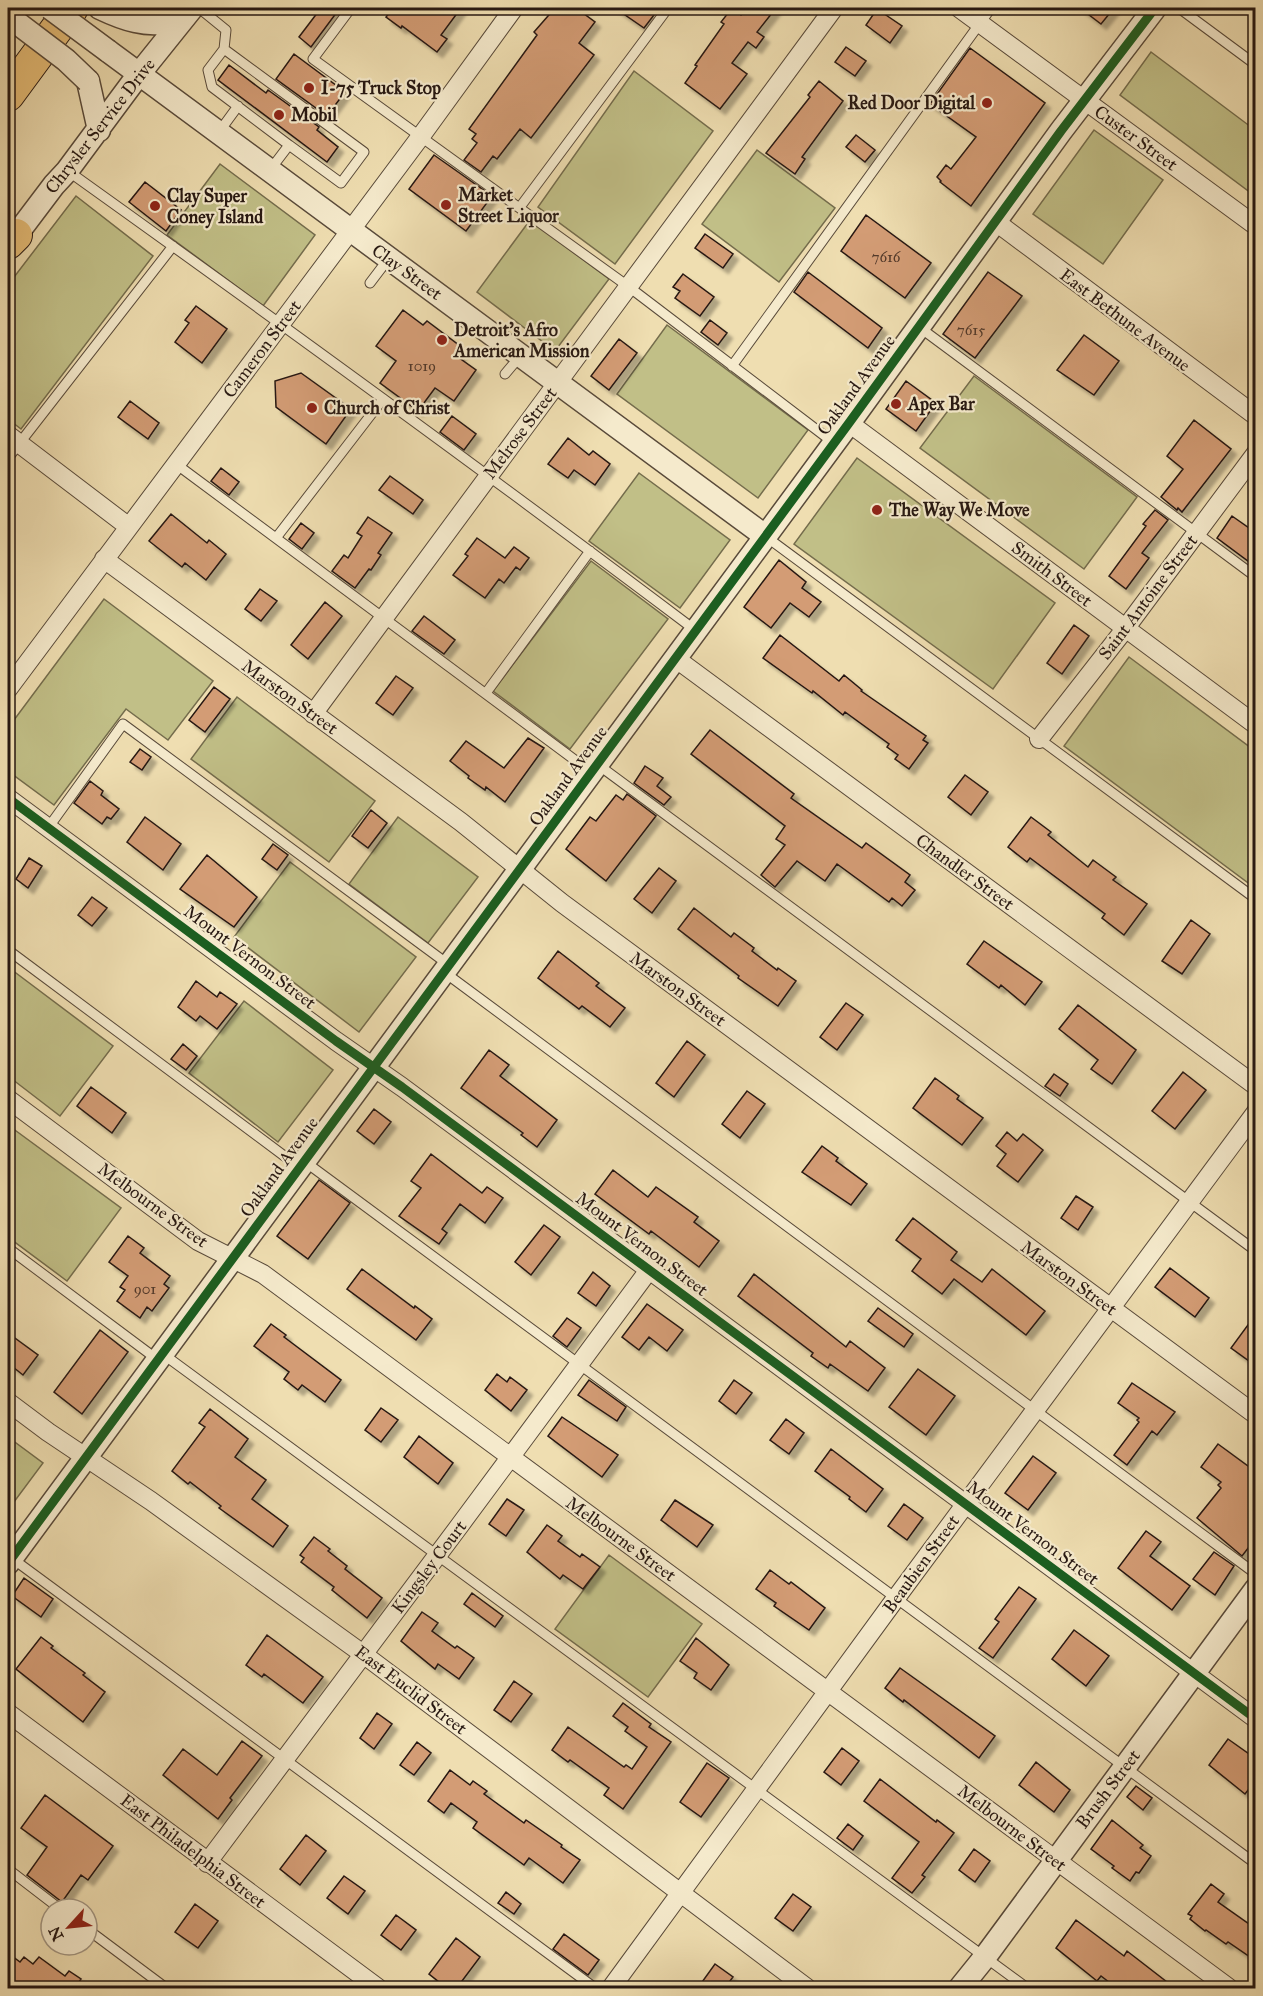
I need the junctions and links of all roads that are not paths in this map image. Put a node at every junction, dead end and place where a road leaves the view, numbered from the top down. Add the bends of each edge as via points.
1 (50, 8) edge
2 (72, 8) edge
3 (100, 8) edge
4 (191, 8) edge
5 (199, 8) edge
6 (351, 8) edge
7 (514, 8) edge
8 (668, 8) edge
9 (834, 8) edge
10 (959, 8) edge
11 (991, 8) edge
12 (1155, 8) edge
13 (1179, 8) edge
14 (8, 16) edge
15 (980, 23) junction
16 (224, 49) junction
17 (244, 64) junction
18 (1256, 65) edge
19 (238, 72) dead end
20 (140, 74) junction
21 (8, 95) edge
22 (1085, 100) junction
23 (238, 102) junction
24 (99, 130) junction
25 (219, 132) junction
26 (422, 136) junction
27 (292, 144) junction
28 (270, 170) junction
29 (67, 171) junction
30 (520, 207) junction
31 (996, 222) junction
32 (1256, 226) edge
33 (351, 231) junction
34 (10, 241) edge
35 (172, 246) junction
36 (389, 258) junction
37 (370, 283) dead end
38 (628, 287) junction
39 (281, 324) junction
40 (919, 327) junction
41 (520, 355) junction
42 (732, 366) junction
43 (506, 374) dead end
44 (558, 383) junction
45 (384, 399) junction
46 (1256, 416) edge
47 (849, 423) junction
48 (834, 443) junction
49 (11, 446) edge
50 (1256, 453) edge
51 (176, 464) junction
52 (489, 476) junction
53 (129, 527) junction
54 (1196, 533) junction
55 (765, 536) junction
56 (276, 538) junction
57 (590, 551) junction
58 (104, 559) junction
59 (1256, 577) edge
60 (384, 617) junction
61 (1125, 628) junction
62 (695, 630) junction
63 (675, 658) junction
64 (8, 689) edge
65 (486, 693) junction
66 (313, 714) junction
67 (1256, 725) edge
68 (1039, 739) junction
69 (594, 768) junction
70 (8, 798) edge
71 (48, 828) junction
72 (520, 869) junction
73 (1256, 899) edge
74 (8, 950) edge
75 (446, 969) junction
76 (374, 1067) junction
77 (1256, 1086) edge
78 (8, 1099) edge
79 (1256, 1112) edge
80 (302, 1164) junction
81 (1190, 1202) junction
82 (8, 1248) edge
83 (1256, 1251) edge
84 (232, 1258) junction
85 (649, 1270) junction
86 (1111, 1308) junction
87 (160, 1357) junction
88 (579, 1365) junction
89 (8, 1401) edge
90 (1035, 1410) junction
91 (1256, 1415) edge
92 (86, 1457) junction
93 (511, 1457) junction
94 (966, 1504) junction
95 (437, 1557) junction
96 (9, 1559) edge
97 (1256, 1574) edge
98 (1256, 1589) edge
99 (896, 1598) junction
100 (363, 1654) junction
101 (1193, 1673) junction
102 (829, 1692) junction
103 (8, 1713) edge
104 (1256, 1719) edge
105 (285, 1759) junction
106 (1124, 1767) junction
107 (757, 1789) junction
108 (1056, 1861) junction
109 (207, 1863) junction
110 (1256, 1864) edge
111 (8, 1869) edge
112 (681, 1893) junction
113 (44, 1897) edge
114 (99, 1938) edge
115 (985, 1958) junction
116 (166, 1989) edge
117 (378, 1989) edge
118 (595, 1989) edge
119 (611, 1989) edge
120 (807, 1989) edge
121 (960, 1989) edge
122 (1027, 1989) edge
123 (1229, 1989) edge

1 - 20 street, Clay Street, bridge
2 - 21 highway
3 - 4 street via 131,21 153,23 173,20
4 - 20 street, Chrysler Service Drive
5 - 16 lane via 226,30
6 - 26 lane via 313,59
7 - 26 street, Cameron Street
8 - 30 lane
9 - 38 street, Melrose Street
10 - 15 street, Custer Street
11 - 15 lane
12 - 22 street, Oakland Avenue
13 - 18 lane
14 - 24 street, bridge via 88,81
15 - 22 street, Custer Street
15 - 42 lane
16 - 17 lane
16 - 23 lane via 208,70 212,87 225,91
17 - 19 lane
17 - 27 lane via 254,78 274,93 330,134 364,152 341,183
20 - 24 street, Chrysler Service Drive
20 - 25 street, Clay Street
22 - 31 street, Oakland Avenue
22 - 32 street, Custer Street
23 - 25 lane
23 - 27 lane
24 - 29 street, Chrysler Service Drive
25 - 28 street, Clay Street
26 - 30 lane
26 - 33 street, Cameron Street
27 - 28 lane
28 - 33 street, Clay Street
29 - 34 street, Chrysler Service Drive
29 - 35 lane
30 - 38 lane
31 - 40 street, Oakland Avenue
31 - 46 street, East Bethune Avenue
33 - 36 street, Clay Street
33 - 39 street, Cameron Street
35 - 39 lane
35 - 49 lane
36 - 37 lane
36 - 41 street, Clay Street
38 - 42 lane
38 - 44 street, Melrose Street
39 - 45 lane
39 - 51 street, Cameron Street
40 - 47 street, Oakland Avenue
40 - 54 lane
41 - 43 lane
41 - 44 street, Clay Street
42 - 48 lane
44 - 52 street, Melrose Street
44 - 55 street, Clay Street
45 - 52 lane
45 - 56 lane
47 - 48 street, Oakland Avenue
47 - 61 street, Smith Street
48 - 55 street, Oakland Avenue
49 - 53 street
50 - 54 street, Saint Antoine Street
51 - 53 street, Cameron Street
51 - 56 lane
52 - 57 lane
52 - 60 street, Melrose Street
53 - 58 street, Cameron Street
54 - 59 lane
54 - 61 street, Saint Antoine Street
55 - 62 street, Oakland Avenue
55 - 68 lane
56 - 60 lane
57 - 62 lane
57 - 65 lane
58 - 64 street, Cameron Street
58 - 66 street, Marston Street
60 - 65 lane
60 - 66 street, Melrose Street
61 - 67 street, Smith Street
61 - 68 street, Saint Antoine Street
62 - 63 street, Oakland Avenue
63 - 69 street, Oakland Avenue
63 - 77 street, Chandler Street
65 - 69 lane
66 - 72 street, Marston Street
68 - 73 lane
69 - 72 street, Oakland Avenue
69 - 81 lane
70 - 71 street, Mount Vernon Street
71 - 75 lane via 123,724
71 - 76 street, Mount Vernon Street
72 - 75 street, Oakland Avenue
72 - 86 street, Marston Street
74 - 80 lane
75 - 76 street, Oakland Avenue
75 - 90 lane
76 - 80 street, Oakland Avenue
76 - 85 street, Mount Vernon Street
78 - 84 street, Melbourne Street via 198,1241
79 - 81 street, Beaubien Street
80 - 84 street, Oakland Avenue
80 - 88 lane
81 - 83 lane
81 - 86 street, Beaubien Street
82 - 87 lane
84 - 87 street, Oakland Avenue
84 - 93 street, Melbourne Street via 263,1274
85 - 88 street, Kingsley Court
85 - 94 street, Mount Vernon Street
86 - 90 street, Beaubien Street
86 - 91 street, Marston Street
87 - 92 street, Oakland Avenue
87 - 95 lane
88 - 93 street, Kingsley Court
88 - 99 lane
89 - 92 street, East Euclid Street
90 - 94 street, Beaubien Street
90 - 97 lane
92 - 96 street, Oakland Avenue
92 - 100 street, East Euclid Street
93 - 95 street, Kingsley Court
93 - 102 street, Melbourne Street
94 - 99 street, Beaubien Street
94 - 101 street, Mount Vernon Street
95 - 100 street, Kingsley Court
95 - 107 lane
96 - 105 lane
98 - 101 street, Brush Street
99 - 102 street, Beaubien Street
99 - 106 lane
100 - 105 street, Kingsley Court
100 - 112 street, East Euclid Street
101 - 104 street, Mount Vernon Street
101 - 106 street, Brush Street
102 - 107 street, Beaubien Street
102 - 108 street, Melbourne Street
103 - 109 street, East Philadelphia Street
105 - 109 street, Kingsley Court
105 - 118 lane
106 - 108 street, Brush Street
106 - 110 lane
107 - 112 street, Beaubien Street
107 - 115 lane
108 - 115 street, Brush Street
108 - 123 street, Melbourne Street
109 - 117 street, East Philadelphia Street
111 - 113 lane
112 - 119 street, Beaubien Street
112 - 120 street, East Euclid Street
114 - 116 lane
115 - 121 street, Brush Street
115 - 122 lane

